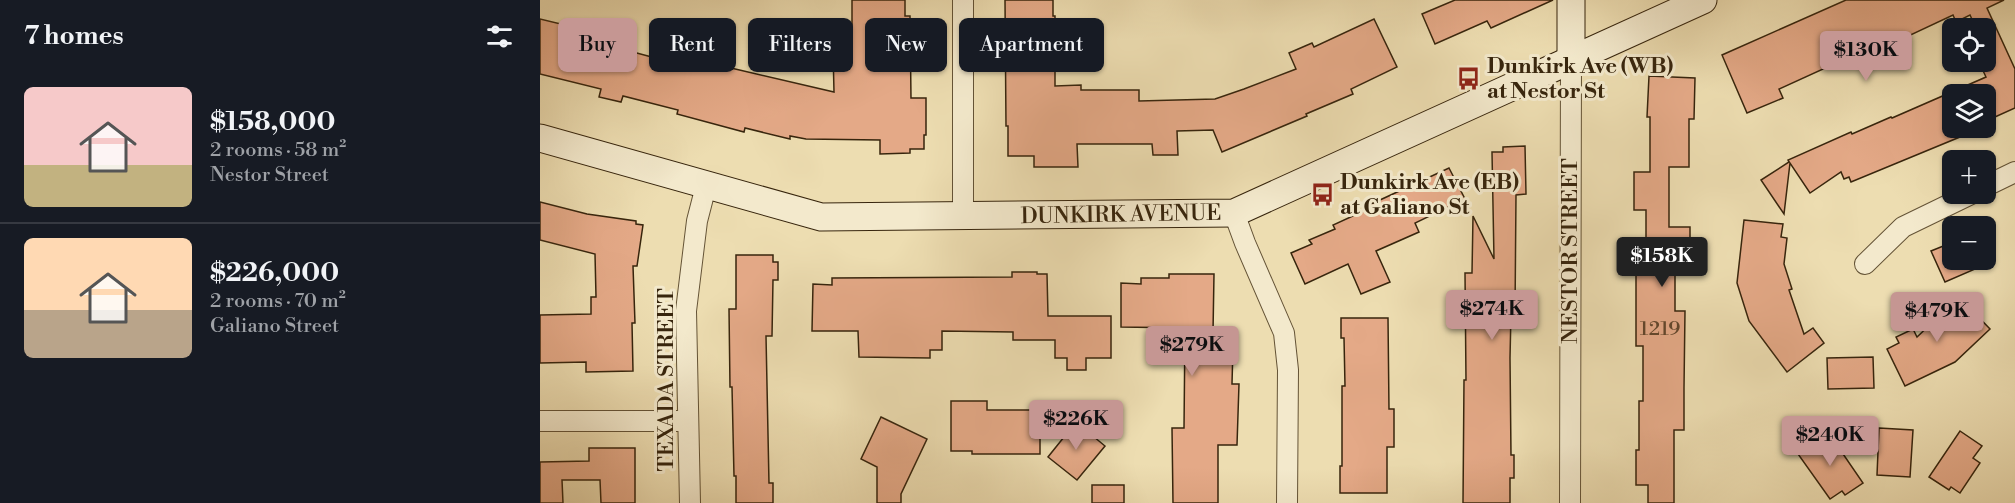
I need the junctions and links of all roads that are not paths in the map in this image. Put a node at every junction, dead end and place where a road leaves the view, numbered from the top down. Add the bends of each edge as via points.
1 (963, 0) edge
2 (1571, 0) edge
3 (1703, 0) edge
4 (1571, 58) junction
5 (540, 138) edge
6 (2015, 172) edge
7 (1996, 181) edge
8 (706, 186) junction
9 (1950, 204) edge
10 (1234, 213) junction
11 (963, 217) junction
12 (1865, 264) dead end
13 (540, 421) edge
14 (688, 422) junction
15 (690, 503) edge
16 (1287, 503) edge
17 (1570, 503) edge

1 - 11 street
2 - 4 street, NESTOR STREET
3 - 4 street, DUNKIRK AVENUE
4 - 10 street, DUNKIRK AVENUE
4 - 17 street, NESTOR STREET
5 - 8 street, DUNKIRK AVENUE
6 - 7 street
8 - 11 street, DUNKIRK AVENUE via 821,217
8 - 14 street, TEXADA STREET via 697,221 686,310
9 - 12 street via 1903,227
10 - 11 street, DUNKIRK AVENUE
10 - 16 street via 1284,333 1288,370
13 - 14 street
14 - 15 street, TEXADA STREET

